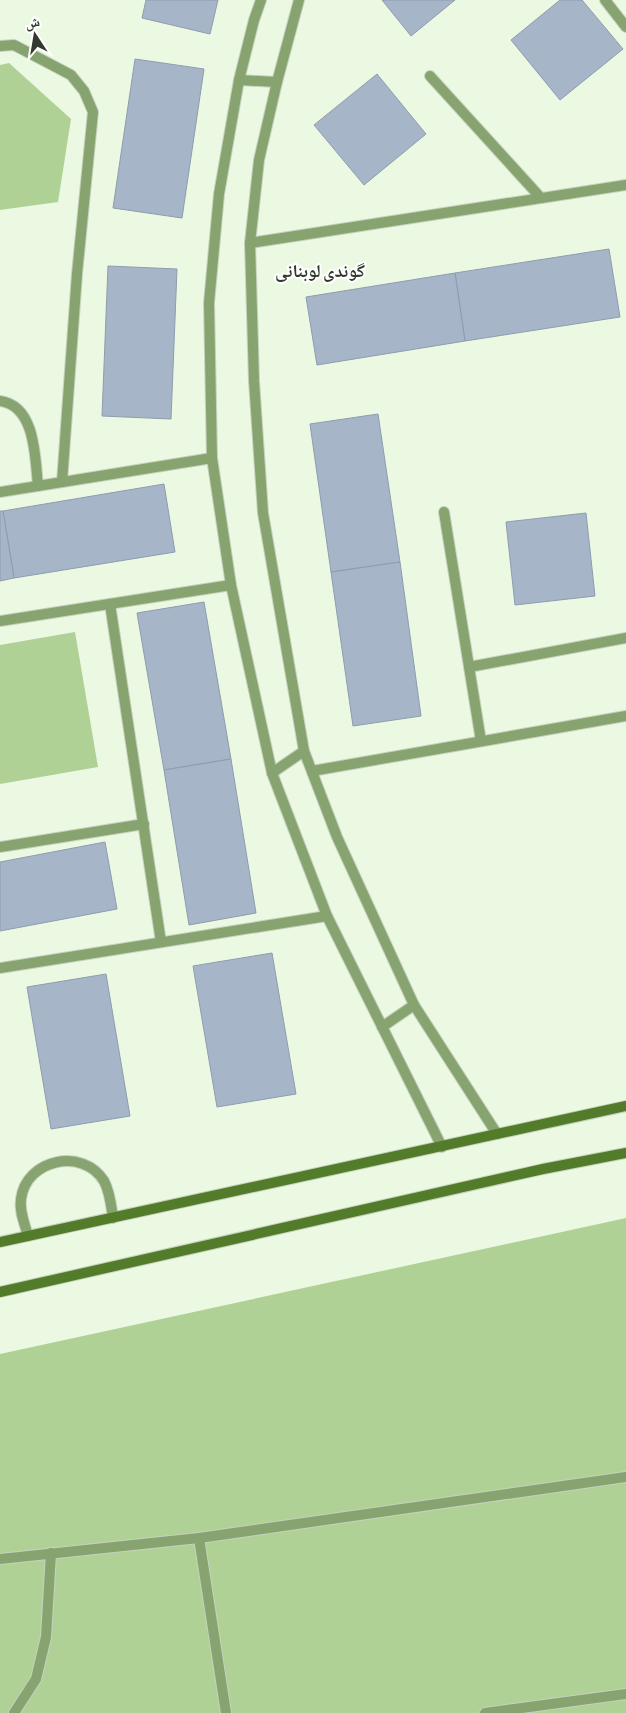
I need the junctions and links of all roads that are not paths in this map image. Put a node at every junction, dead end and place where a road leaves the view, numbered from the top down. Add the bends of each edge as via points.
1 (261, 0) edge
2 (299, 0) edge
3 (605, 0) edge
4 (626, 27) edge
5 (0, 46) edge
6 (430, 76) dead end
7 (239, 80) junction
8 (277, 82) junction
9 (626, 185) edge
10 (541, 198) junction
11 (250, 243) junction
12 (0, 401) edge
13 (212, 458) junction
14 (62, 482) junction
15 (38, 486) junction
16 (0, 492) edge
17 (444, 512) dead end
18 (231, 585) junction
19 (110, 604) junction
20 (0, 621) edge
21 (626, 638) edge
22 (469, 667) junction
23 (626, 716) edge
24 (481, 741) junction
25 (304, 751) junction
26 (312, 771) junction
27 (272, 773) junction
28 (144, 824) junction
29 (0, 847) edge
30 (327, 916) junction
31 (161, 942) junction
32 (0, 968) edge
33 (414, 1005) junction
34 (382, 1028) junction
35 (626, 1106) edge
36 (497, 1134) junction
37 (442, 1147) junction
38 (626, 1153) edge
39 (113, 1218) junction
40 (28, 1236) junction
41 (0, 1242) edge
42 (0, 1292) edge
43 (626, 1477) edge
44 (199, 1538) junction
45 (51, 1553) junction
46 (0, 1559) edge
47 (626, 1694) edge
48 (14, 1713) edge
49 (226, 1713) edge
50 (485, 1713) edge

1 - 7 street
2 - 8 street
3 - 4 street
5 - 14 street via 14,45 71,75 84,91 93,112 76,274
6 - 10 street
7 - 8 street
7 - 13 street via 219,194 209,304
8 - 11 street via 259,160
9 - 10 street
10 - 11 street
11 - 25 street via 254,381 263,513
12 - 15 street via 8,402 22,413 31,431
13 - 14 street
13 - 18 street
14 - 15 street
15 - 16 street
17 - 22 street
18 - 19 street
18 - 27 street
19 - 20 street
19 - 28 street
21 - 22 street
22 - 24 street
23 - 24 street
24 - 26 street
25 - 26 street
25 - 27 street
26 - 33 street via 336,837
27 - 30 street
28 - 29 street
28 - 31 street
30 - 31 street
30 - 34 street
31 - 32 street
33 - 34 street
33 - 36 street
34 - 37 street
35 - 36 street
36 - 37 street
37 - 39 street
38 - 42 street
39 - 40 street
39 - 40 street via 109,1194 103,1180 92,1169 79,1162 63,1160 48,1163 26,1184 21,1198 21,1213
40 - 41 street
43 - 44 street
44 - 45 street
44 - 49 street
45 - 46 street
45 - 48 street via 46,1637 36,1679
47 - 50 street

